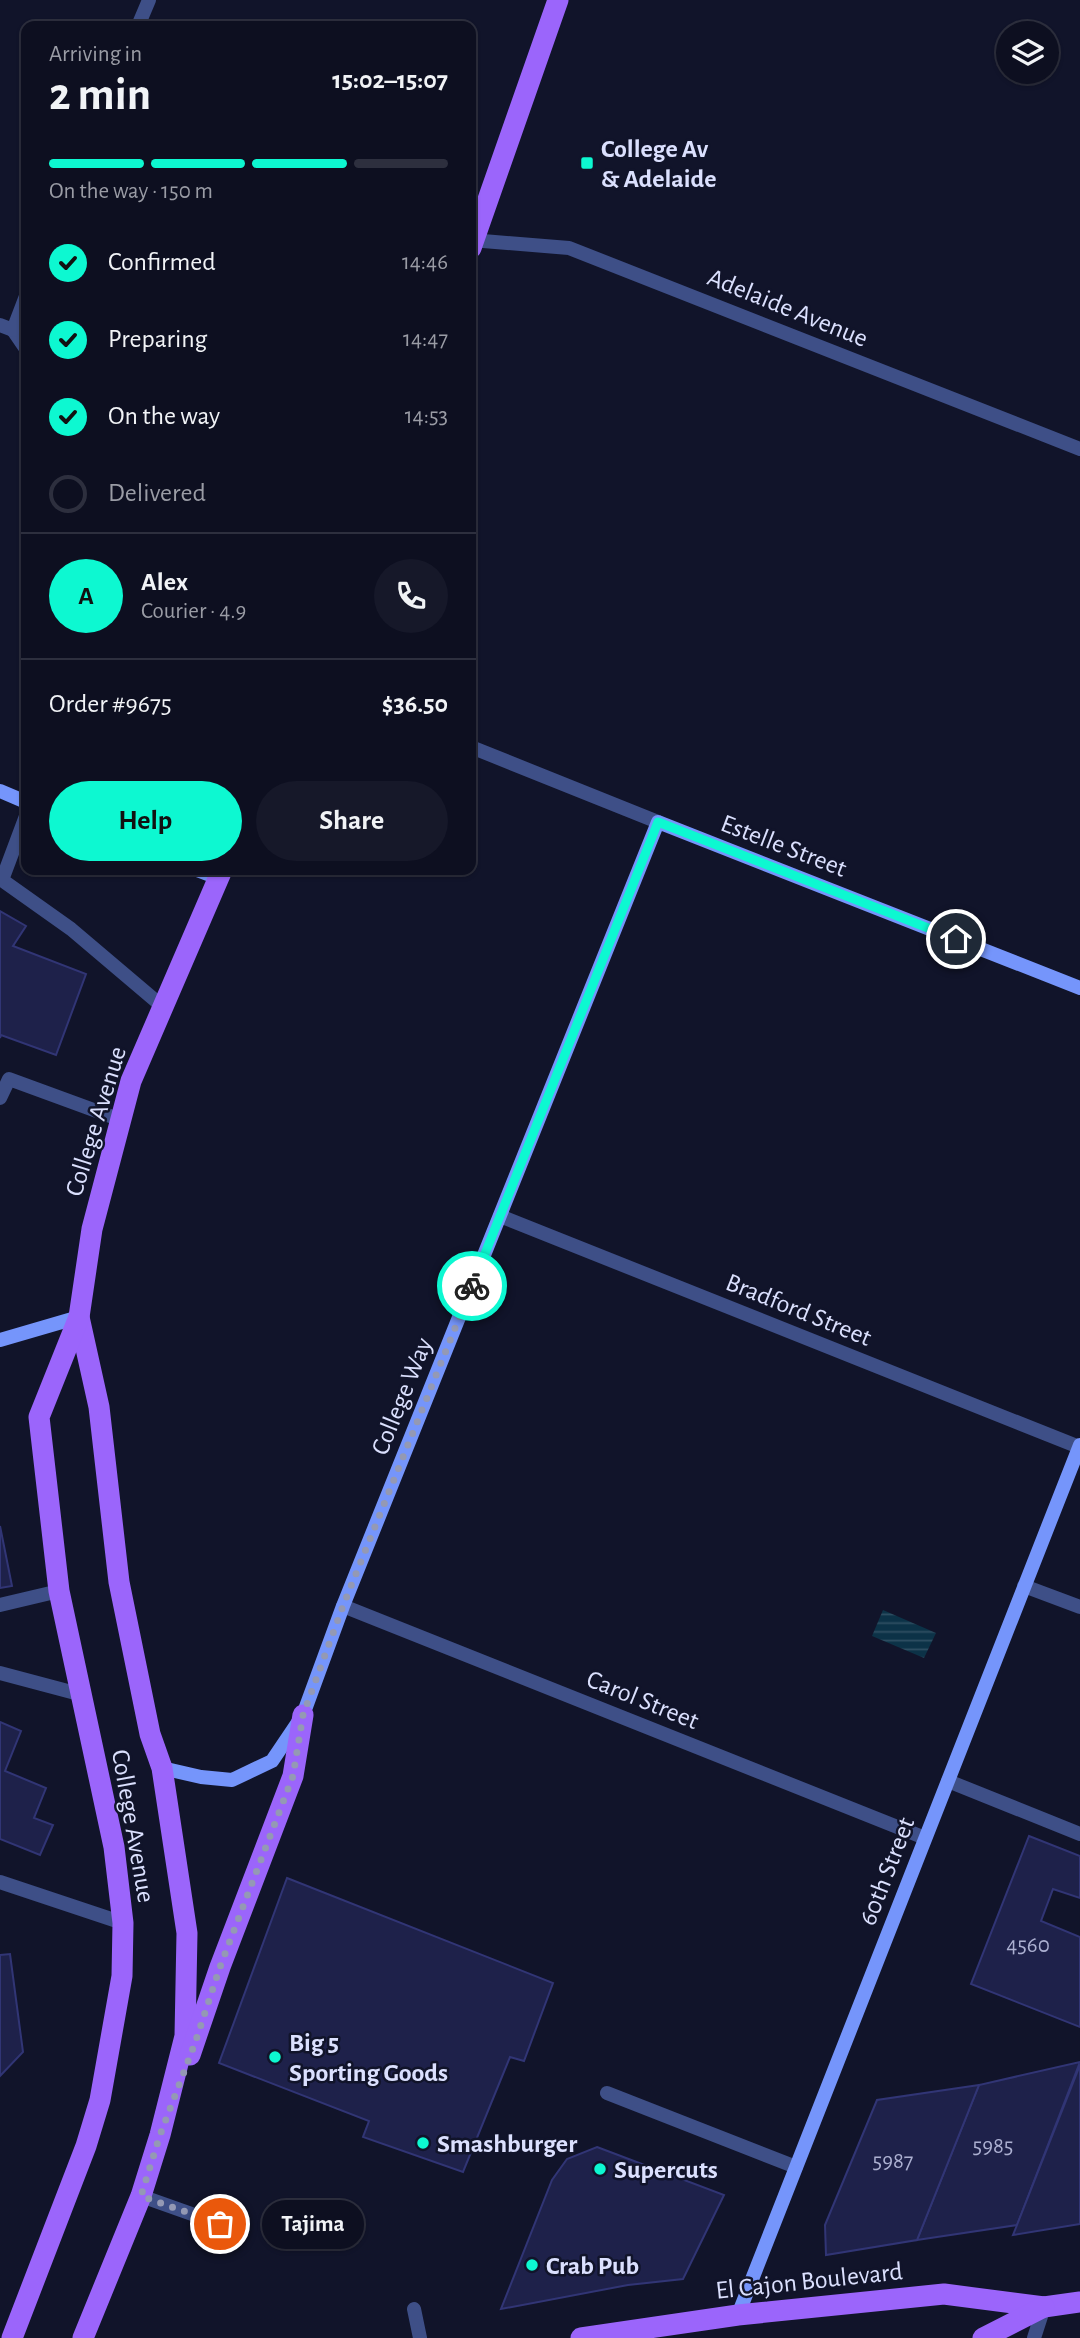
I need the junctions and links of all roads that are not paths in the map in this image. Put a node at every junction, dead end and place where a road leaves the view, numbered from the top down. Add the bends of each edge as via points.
1 (149, 0) edge
2 (558, 0) edge
3 (140, 21) edge
4 (476, 232) edge
5 (476, 243) edge
6 (21, 304) edge
7 (6, 327) edge
8 (21, 344) edge
9 (1080, 449) edge
10 (476, 749) edge
11 (0, 791) edge
12 (21, 800) edge
13 (658, 822) junction
14 (21, 829) edge
15 (220, 875) edge
16 (1080, 988) edge
17 (163, 1007) junction
18 (0, 1098) edge
19 (121, 1119) junction
20 (500, 1216) junction
21 (79, 1317) junction
22 (0, 1340) edge
23 (1080, 1447) edge
24 (1024, 1586) junction
25 (59, 1591) junction
26 (0, 1605) edge
27 (343, 1606) junction
28 (1080, 1607) edge
29 (0, 1673) edge
30 (79, 1694) junction
31 (303, 1715) junction
32 (162, 1768) junction
33 (948, 1781) junction
34 (1080, 1834) edge
35 (925, 1838) junction
36 (0, 1882) edge
37 (123, 1923) junction
38 (607, 2093) dead end
39 (160, 2135) junction
40 (796, 2167) junction
41 (141, 2196) junction
42 (220, 2224) dead end
43 (1080, 2302) edge
44 (1044, 2307) junction
45 (415, 2309) dead end
46 (738, 2315) junction
47 (12, 2338) edge
48 (83, 2338) edge
49 (420, 2338) edge
50 (581, 2338) edge
51 (983, 2338) edge
52 (1034, 2338) edge

1 - 3 street
2 - 4 main road
5 - 9 street, Adelaide Avenue via 569,248
6 - 7 street
7 - 8 street
10 - 13 street, Estelle Street
11 - 12 street
13 - 16 street, Estelle Street
13 - 20 street, College Way
14 - 17 street via 2,880 71,929
15 - 17 main road, College Avenue
17 - 19 main road, College Avenue via 131,1081
18 - 19 street via 9,1079
19 - 21 main road, College Avenue via 92,1229
20 - 23 street, Bradford Street
20 - 27 street, College Way
21 - 22 street
21 - 25 main road, College Avenue via 39,1417
21 - 32 main road, College Avenue via 99,1407 119,1582 150,1734
23 - 24 street, 60th Street
24 - 28 street
24 - 33 street, 60th Street
25 - 26 street
25 - 30 main road, College Avenue
27 - 31 street, College Way
27 - 35 street, Carol Street
29 - 30 street
30 - 37 main road, College Avenue via 114,1847
31 - 32 street, College Way via 272,1761 232,1780
31 - 39 main road via 293,1776
32 - 39 main road, College Avenue via 187,1933 184,2036
33 - 34 street
33 - 35 street, 60th Street
35 - 40 street, 60th Street
36 - 37 street
37 - 47 main road, College Avenue via 122,1976 100,2100 77,2174
38 - 40 street
39 - 41 main road, College Avenue
40 - 46 street, 60th Street
41 - 42 street
41 - 48 main road, College Avenue
43 - 44 main road, El Cajon Boulevard
44 - 46 main road, El Cajon Boulevard via 944,2294
44 - 51 main road, El Cajon Boulevard
44 - 52 street
45 - 49 street
46 - 50 main road, El Cajon Boulevard

